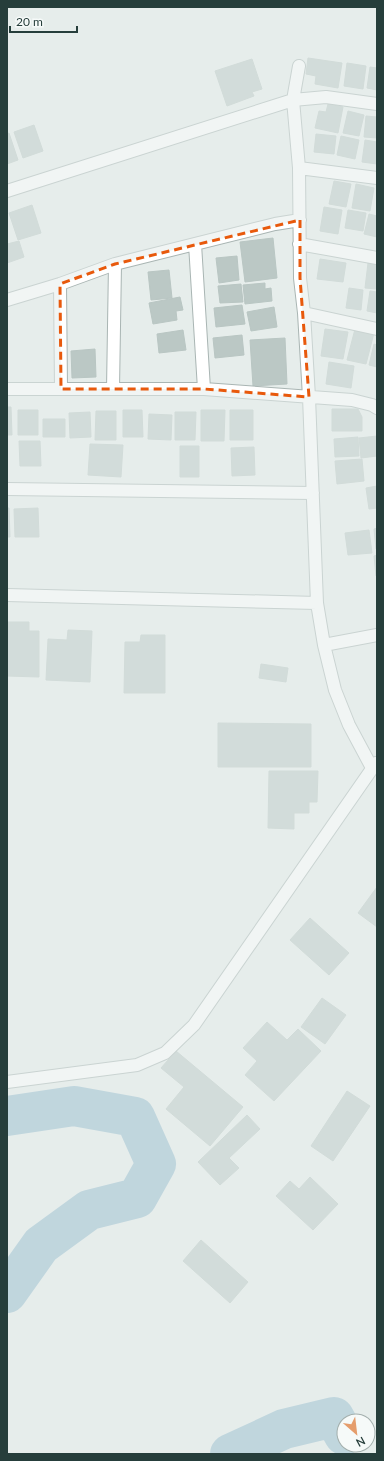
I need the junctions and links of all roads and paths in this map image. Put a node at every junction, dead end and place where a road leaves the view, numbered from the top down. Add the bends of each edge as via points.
1 (299, 66) dead end
2 (293, 100) junction
3 (377, 104) edge
4 (299, 168) junction
5 (377, 178) edge
6 (7, 192) edge
7 (300, 220) junction
8 (195, 244) junction
9 (299, 244) junction
10 (377, 258) edge
11 (115, 264) junction
12 (60, 284) junction
13 (7, 300) edge
14 (304, 313) junction
15 (377, 329) edge
16 (7, 389) edge
17 (61, 389) junction
18 (113, 389) junction
19 (204, 389) junction
20 (309, 397) junction
21 (377, 408) edge
22 (7, 489) edge
23 (313, 493) junction
24 (7, 595) edge
25 (317, 603) junction
26 (377, 635) edge
27 (324, 645) junction
28 (375, 765) edge
29 (7, 1082) edge

1 - 2 street
2 - 3 street via 326,97
2 - 4 street
2 - 6 street
4 - 5 street
4 - 7 street
7 - 8 street
7 - 9 street
8 - 11 street
8 - 19 street
9 - 10 street
9 - 14 street
11 - 12 street
11 - 18 street
12 - 13 street
12 - 17 street
14 - 15 street
14 - 20 street
16 - 17 street
17 - 18 street
18 - 19 street
19 - 20 street
20 - 21 street via 352,400
20 - 23 street
22 - 23 street
23 - 25 street
24 - 25 street
25 - 27 street
26 - 27 street
27 - 28 street via 335,690 349,725
28 - 29 street via 194,1025 165,1053 137,1065

